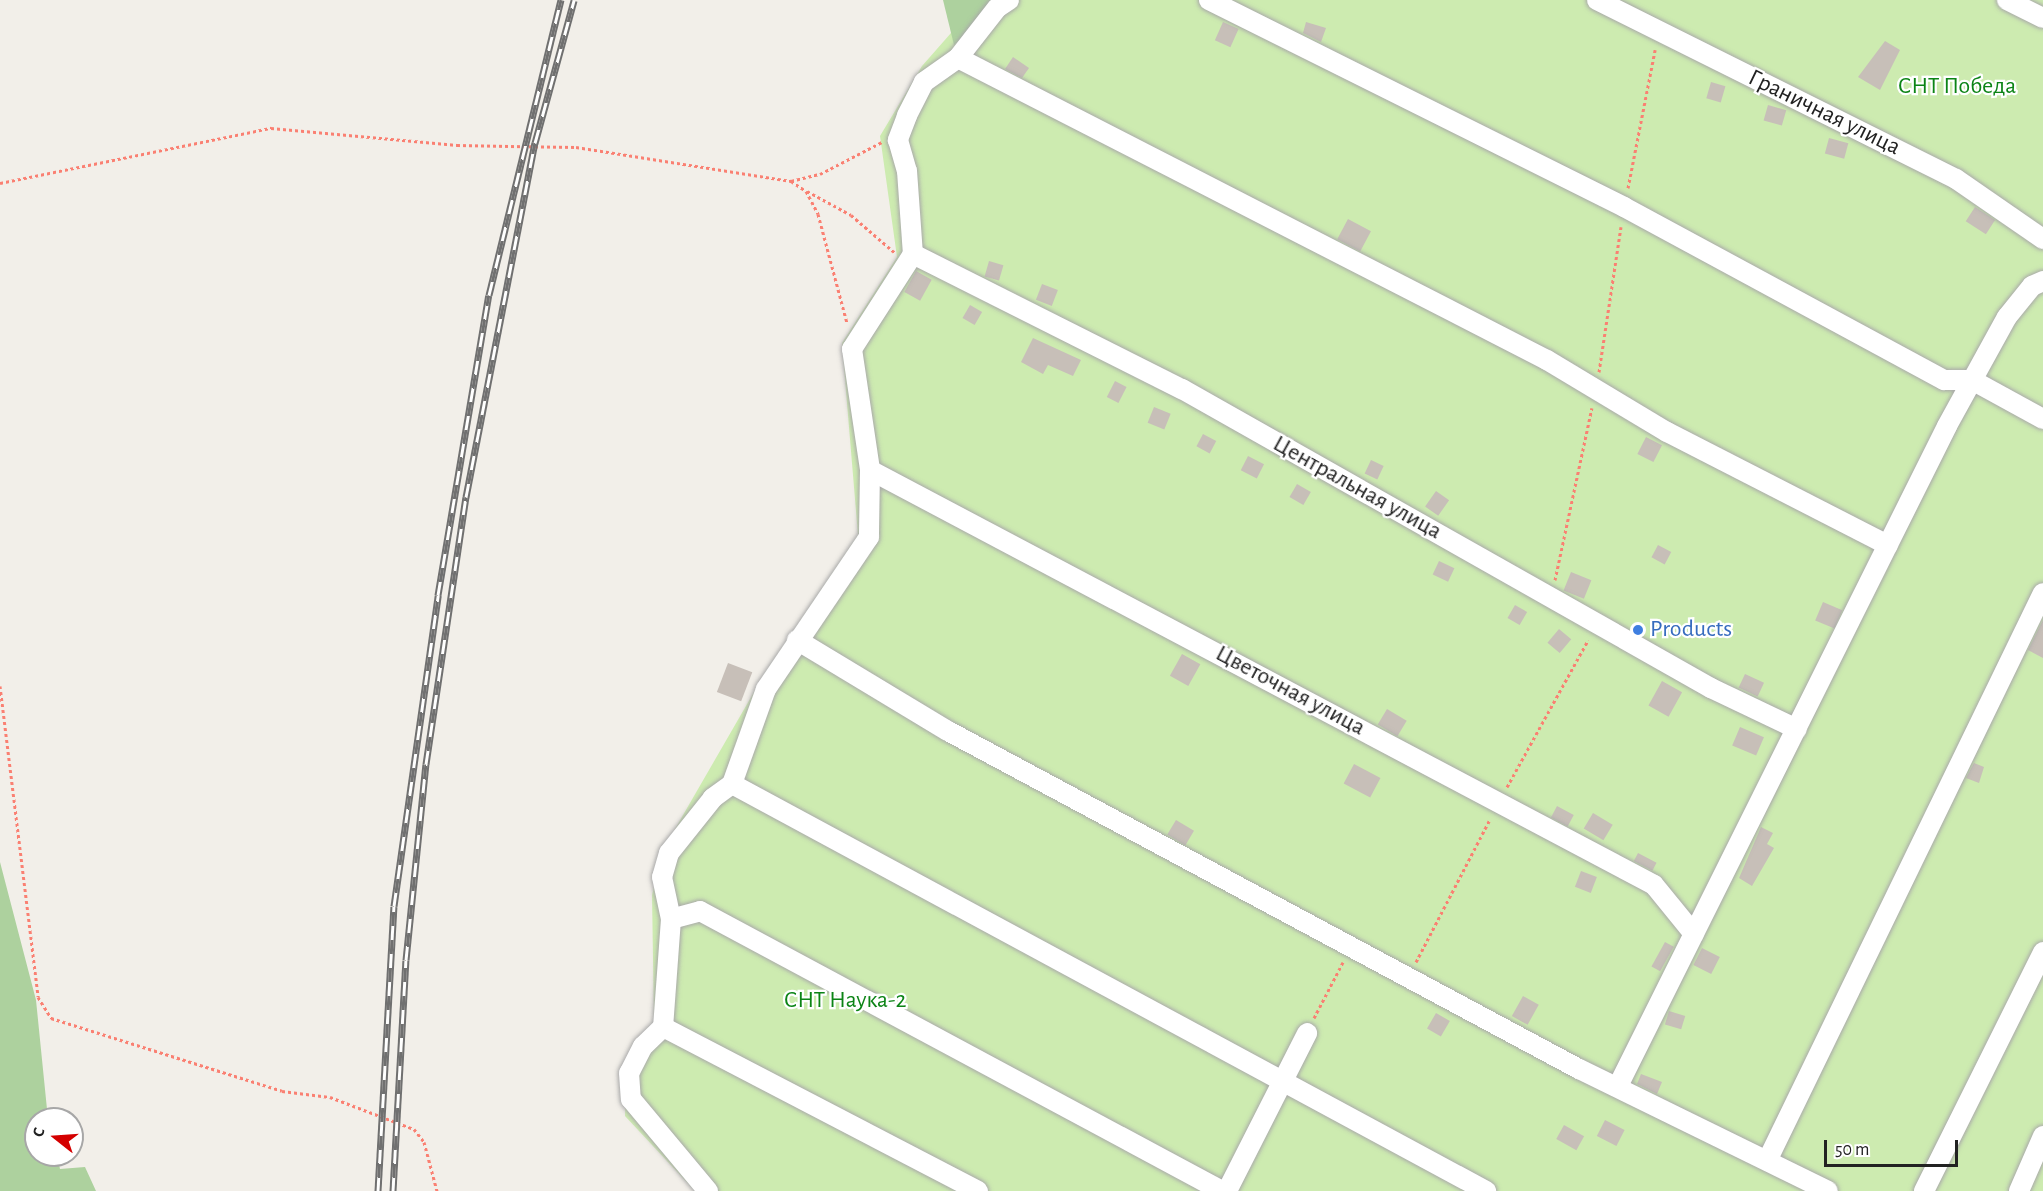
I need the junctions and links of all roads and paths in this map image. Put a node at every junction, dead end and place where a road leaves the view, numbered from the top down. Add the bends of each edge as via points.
1 (1009, 0) edge
2 (1209, 0) edge
3 (1597, 0) edge
4 (2007, 0) edge
5 (2043, 18) edge
6 (1658, 31) junction
7 (958, 58) junction
8 (898, 140) junction
9 (791, 181) junction
10 (0, 183) edge
11 (806, 190) junction
12 (1624, 207) junction
13 (2043, 239) edge
14 (913, 254) junction
15 (2043, 280) edge
16 (852, 349) junction
17 (1972, 380) junction
18 (2043, 419) edge
19 (870, 470) junction
20 (1888, 545) junction
21 (2043, 593) edge
22 (1598, 624) junction
23 (797, 640) junction
24 (0, 687) edge
25 (1797, 729) junction
26 (732, 784) junction
27 (1498, 802) junction
28 (671, 919) junction
29 (1694, 934) junction
30 (1351, 947) junction
31 (2043, 952) edge
32 (1408, 977) junction
33 (663, 1027) junction
34 (1307, 1033) joint
35 (1282, 1081) junction
36 (1618, 1086) junction
37 (2043, 1136) edge
38 (1768, 1159) junction
39 (437, 1191) edge
40 (708, 1191) edge
41 (978, 1191) edge
42 (1222, 1191) edge
43 (1227, 1191) edge
44 (1486, 1191) edge
45 (1828, 1191) edge
46 (1924, 1191) edge
47 (2019, 1191) edge

1 - 7 street via 997,8
2 - 12 street
3 - 6 street, Граничная улица
4 - 5 street
6 - 12 path
6 - 13 street, Граничная улица via 1956,179
7 - 8 street via 924,82
7 - 20 street via 1536,354 1666,432
8 - 9 path via 873,143 819,174
8 - 14 street via 907,171
9 - 10 path via 576,147 457,145 271,129
9 - 11 path
11 - 14 path via 850,215 894,252
11 - 16 path via 818,214
12 - 17 street via 1944,380
14 - 16 street
14 - 22 street, Центральная улица via 1182,389
15 - 17 street via 2007,316
16 - 19 street
17 - 18 street
17 - 20 street
19 - 23 street via 869,537
19 - 27 street, Цветочная улица
20 - 25 street
21 - 38 street
22 - 25 street, Центральная улица
22 - 27 path
23 - 26 street via 766,689
23 - 30 street via 948,731
24 - 39 path via 38,997 51,1018 282,1091 330,1098 414,1129 424,1142
25 - 29 street
26 - 28 street via 713,798 669,853 662,877
26 - 35 street
27 - 29 street, Цветочная улица via 1654,885
27 - 32 path
28 - 33 street
28 - 42 street via 699,911
29 - 36 street
30 - 32 street
30 - 34 path
31 - 46 street
32 - 36 street
33 - 40 street via 643,1046 629,1073 631,1099
33 - 41 street
34 - 35 street
35 - 43 street
35 - 44 street
36 - 38 street
37 - 47 street
38 - 45 street

